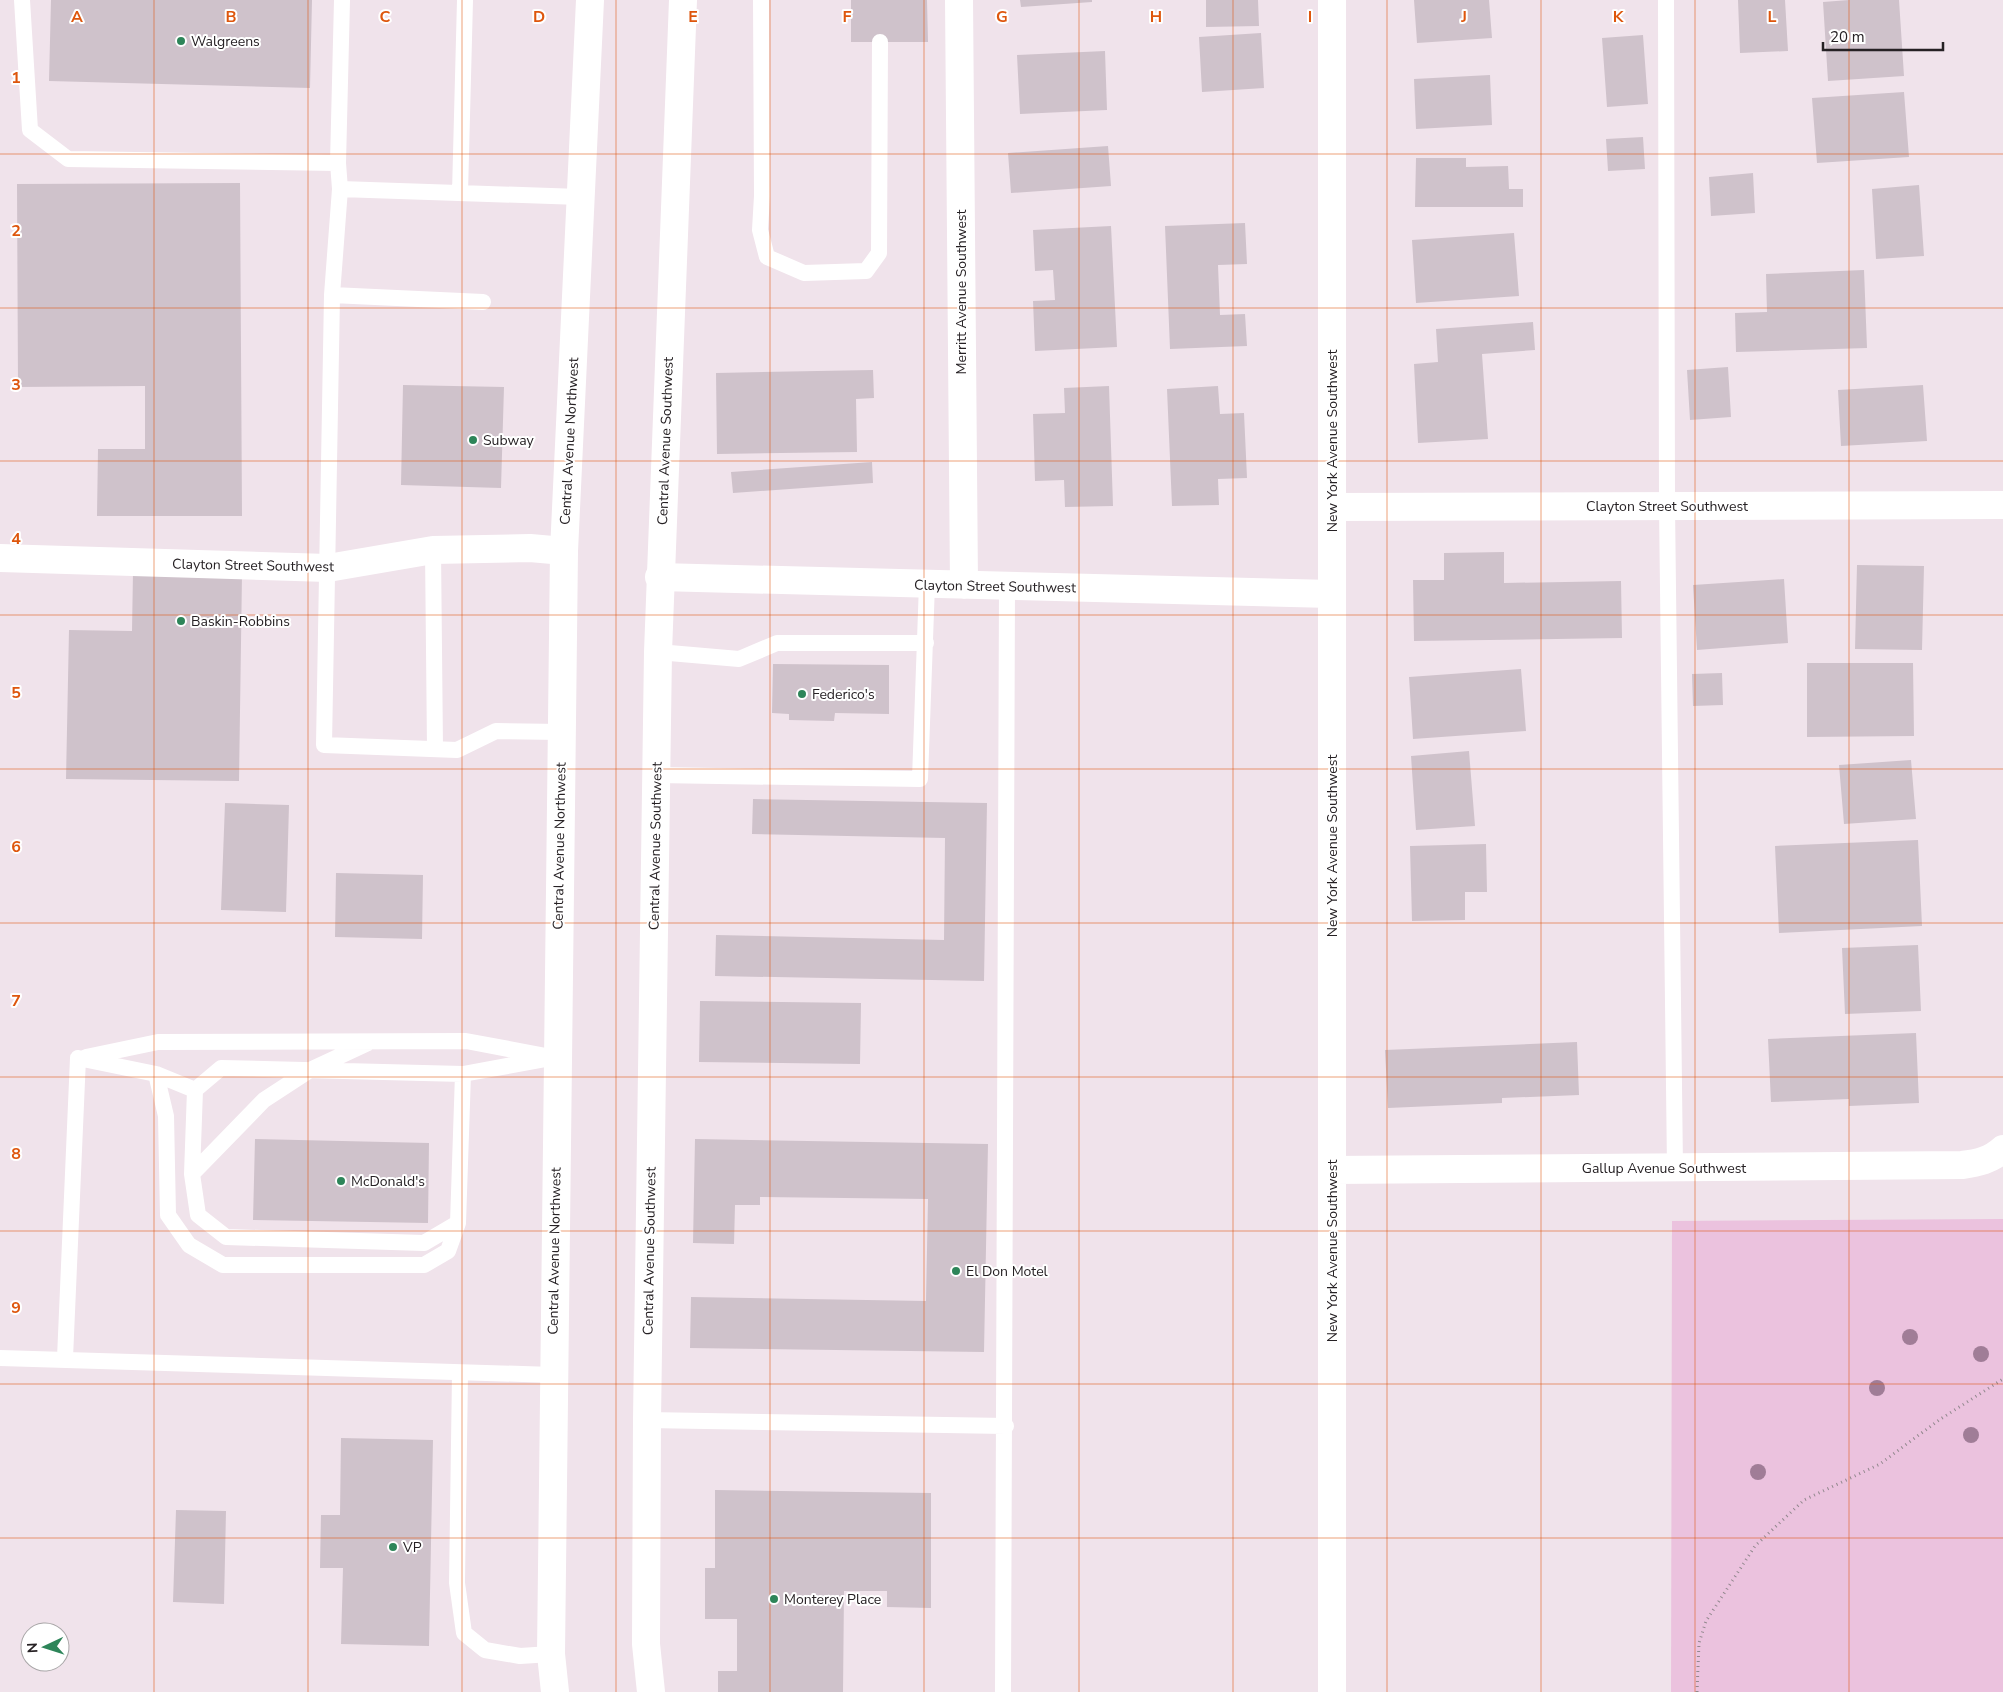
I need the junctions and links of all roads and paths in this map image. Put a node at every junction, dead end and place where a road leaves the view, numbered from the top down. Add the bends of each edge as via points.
1 (22, 0) edge
2 (342, 0) edge
3 (466, 0) edge
4 (590, 0) edge
5 (683, 0) edge
6 (760, 0) edge
7 (959, 0) edge
8 (1332, 0) edge
9 (1666, 0) edge
10 (880, 42) dead end
11 (338, 163) junction
12 (340, 189) junction
13 (460, 193) junction
14 (580, 197) junction
15 (332, 295) junction
16 (483, 302) dead end
17 (2003, 505) edge
18 (1667, 506) junction
19 (1332, 507) junction
20 (433, 550) junction
21 (564, 551) junction
22 (0, 558) edge
23 (328, 568) junction
24 (659, 578) junction
25 (927, 584) junction
26 (964, 585) junction
27 (1006, 586) junction
28 (1332, 594) junction
29 (926, 643) junction
30 (658, 652) junction
31 (561, 732) junction
32 (435, 749) junction
33 (656, 775) junction
34 (372, 1041) junction
35 (78, 1058) junction
36 (557, 1058) junction
37 (310, 1070) junction
38 (156, 1074) junction
39 (463, 1074) junction
40 (195, 1090) junction
41 (1999, 1152) edge
42 (1675, 1168) junction
43 (1332, 1170) junction
44 (192, 1174) junction
45 (458, 1223) junction
46 (0, 1358) edge
47 (65, 1358) junction
48 (460, 1374) junction
49 (553, 1375) junction
50 (2003, 1379) edge
51 (647, 1420) junction
52 (1006, 1426) junction
53 (551, 1654) junction
54 (555, 1692) edge
55 (651, 1692) edge
56 (1004, 1692) edge
57 (1332, 1692) edge
58 (1697, 1692) edge

1 - 11 lane via 30,130 68,159
2 - 11 lane
3 - 13 lane
4 - 14 street, Central Avenue Northwest
5 - 24 street, Central Avenue Southwest
6 - 10 lane via 760,230 767,257 804,273 866,271 879,253
7 - 26 street, Merritt Avenue Southwest
8 - 19 street, New York Avenue Southwest
9 - 18 lane
11 - 12 lane
12 - 13 lane
12 - 15 lane
13 - 14 lane
14 - 21 street, Central Avenue Northwest
15 - 16 lane
15 - 23 lane
17 - 18 street, Clayton Street Southwest
18 - 19 street, Clayton Street Southwest
18 - 42 lane
19 - 28 street, New York Avenue Southwest
20 - 21 street, Clayton Street Southwest via 530,548
20 - 23 street, Clayton Street Southwest
20 - 32 lane
21 - 31 street, Central Avenue Northwest
22 - 23 street, Clayton Street Southwest
23 - 32 lane via 324,745
24 - 25 street, Clayton Street Southwest
24 - 30 street, Central Avenue Southwest
25 - 26 street, Clayton Street Southwest
25 - 29 lane
26 - 27 street, Clayton Street Southwest
27 - 28 street, Clayton Street Southwest
27 - 52 lane
28 - 43 street, New York Avenue Southwest
29 - 30 lane via 778,643 739,659
29 - 33 lane via 920,780
30 - 33 street, Central Avenue Southwest
31 - 32 lane via 496,732 457,750
31 - 36 street, Central Avenue Northwest
33 - 51 street, Central Avenue Southwest
34 - 35 lane via 158,1042
34 - 36 lane via 466,1041
34 - 37 lane
35 - 38 lane
35 - 47 lane
36 - 39 lane
36 - 49 street, Central Avenue Northwest
37 - 39 lane
37 - 40 lane via 221,1068
37 - 44 lane via 264,1100
38 - 40 lane
38 - 45 lane via 166,1116 168,1215 189,1245 223,1265 424,1266 448,1251
39 - 45 lane
40 - 44 lane
41 - 42 street, Gallup Avenue Southwest via 1978,1163 1962,1165
42 - 43 street, Gallup Avenue Southwest
43 - 57 street, New York Avenue Southwest
44 - 45 lane via 198,1215 226,1237 424,1243
46 - 47 lane
47 - 48 lane
48 - 49 lane
48 - 53 lane via 457,1583 464,1633 485,1650 520,1656
49 - 53 street, Central Avenue Northwest
50 - 58 path via 1939,1420 1880,1464 1804,1500 1755,1546 1706,1621 1699,1642
51 - 52 lane
51 - 55 street, Central Avenue Southwest via 646,1644
52 - 56 lane
53 - 54 street, Central Avenue Northwest

